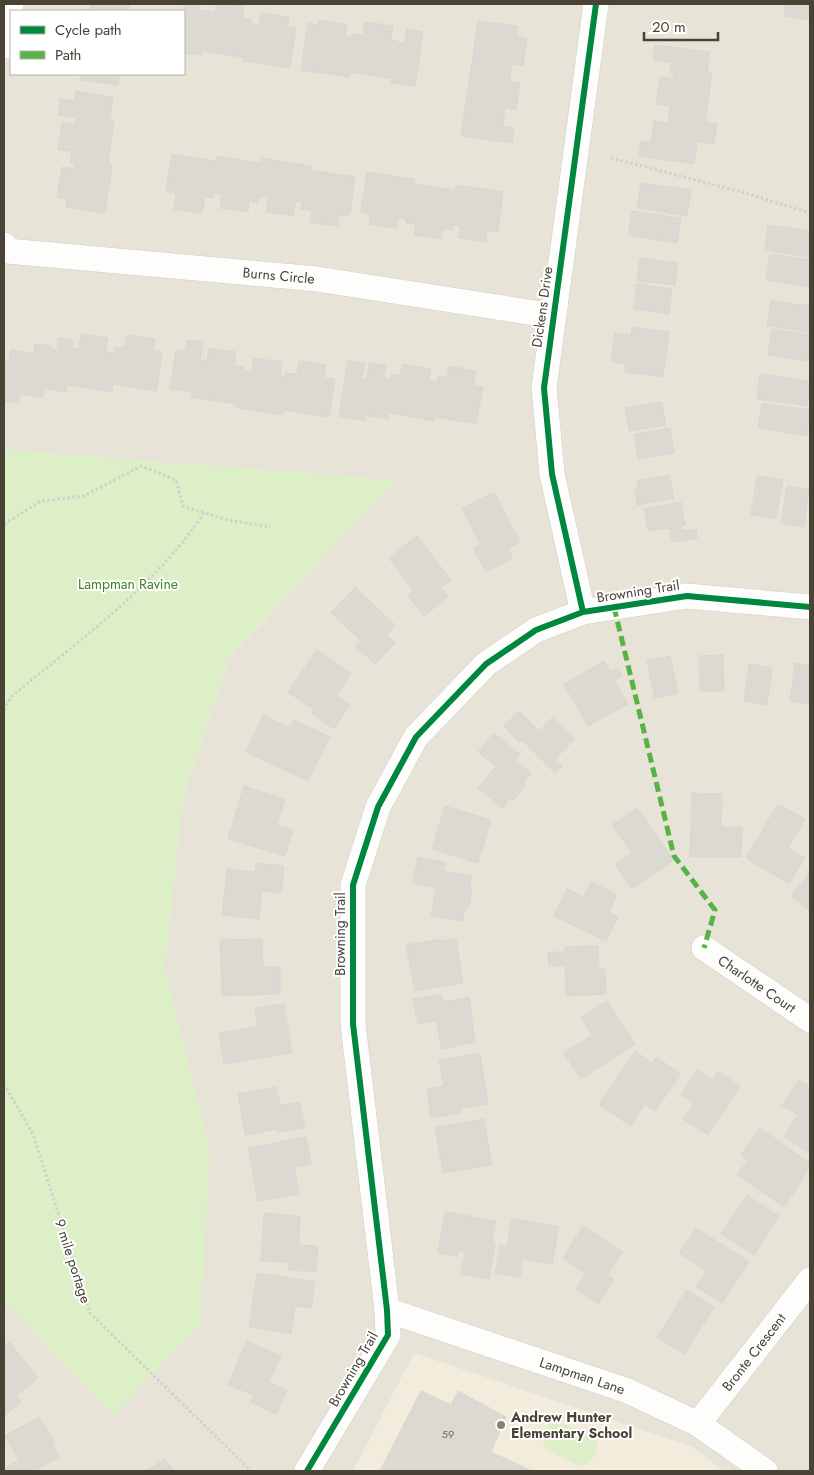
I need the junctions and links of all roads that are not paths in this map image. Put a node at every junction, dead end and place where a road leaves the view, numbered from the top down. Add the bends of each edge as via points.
1 (11, 4) edge
2 (596, 4) edge
3 (4, 46) edge
4 (4, 245) edge
5 (554, 316) junction
6 (810, 607) edge
7 (583, 612) junction
8 (704, 948) dead end
9 (810, 1020) edge
10 (810, 1280) edge
11 (386, 1310) junction
12 (698, 1424) junction
13 (307, 1471) edge
14 (765, 1471) edge

1 - 3 street
2 - 5 street, Dickens Drive
4 - 5 street, Burns Circle via 8,251 317,279
5 - 7 street, Dickens Drive via 544,388 552,474
6 - 7 street, Browning Trail via 687,596
7 - 11 street, Browning Trail via 536,630 486,664 416,737 378,807 353,885 353,1024
8 - 9 street, Charlotte Court
10 - 12 street, Bronte Crescent
11 - 12 street, Lampman Lane via 628,1391
11 - 13 street, Browning Trail via 388,1335
12 - 14 street, Lampman Lane

